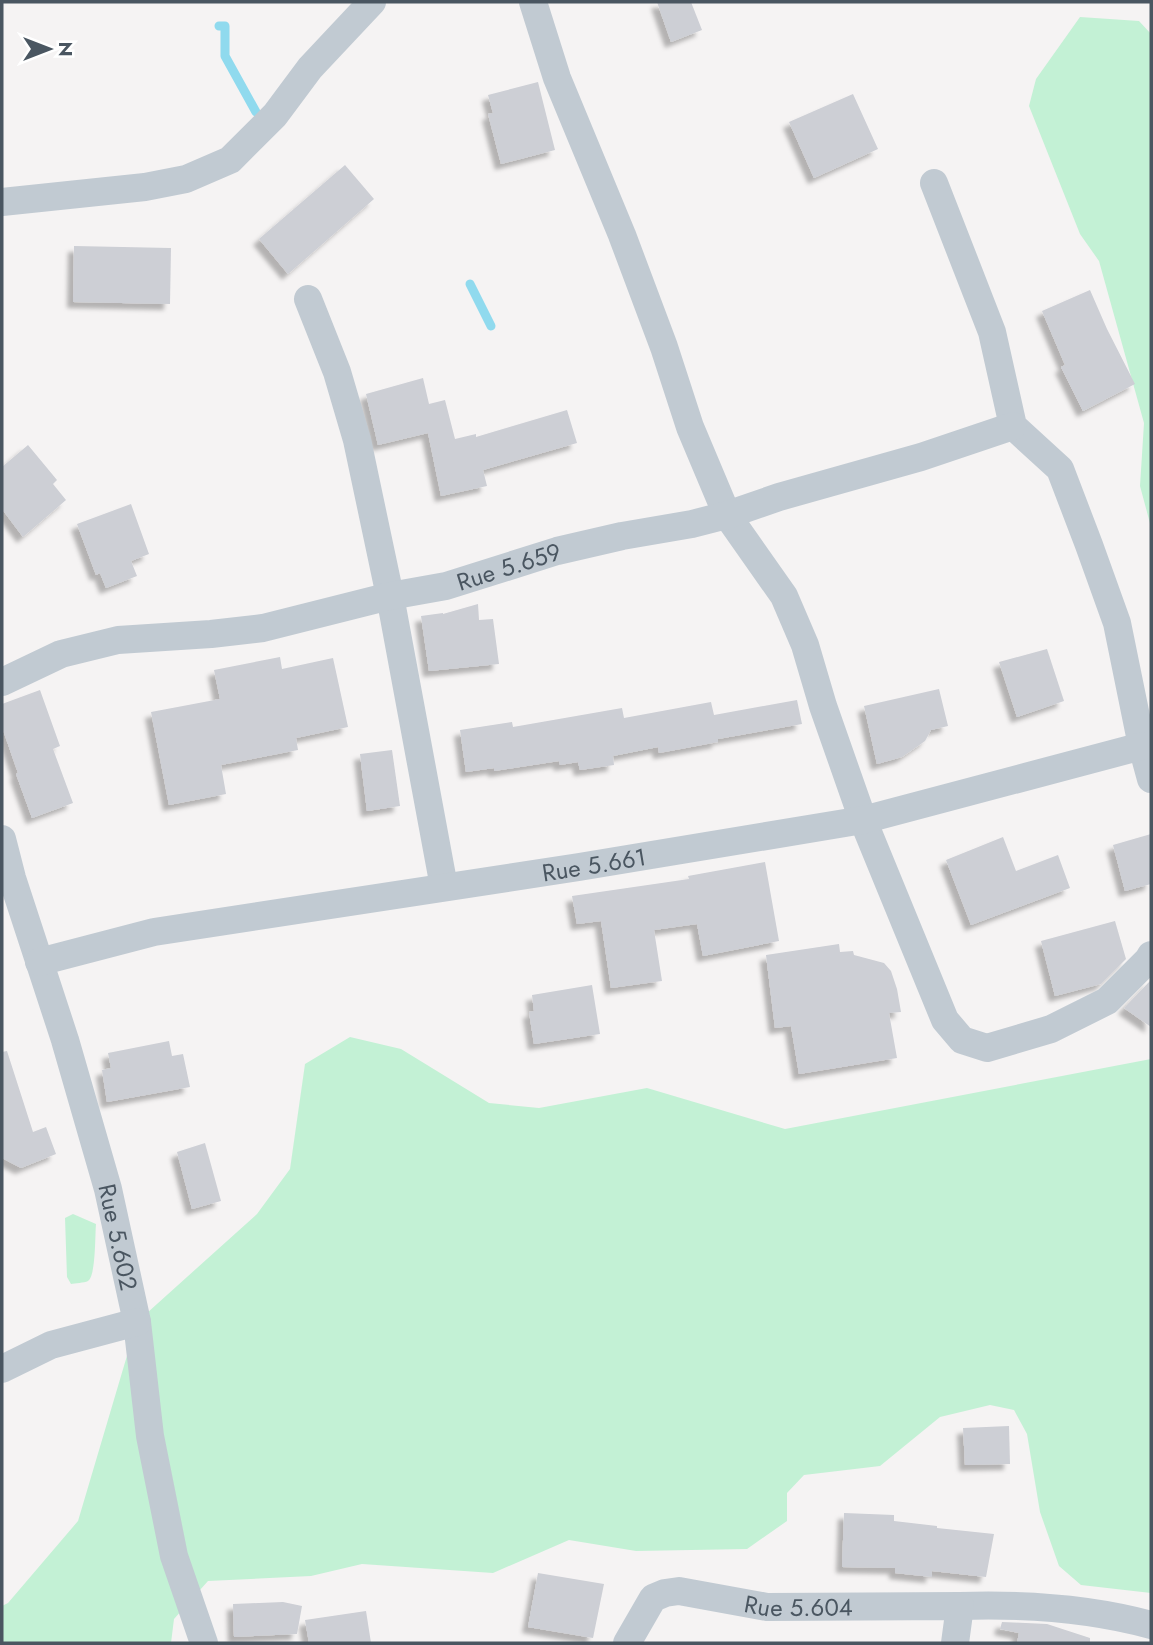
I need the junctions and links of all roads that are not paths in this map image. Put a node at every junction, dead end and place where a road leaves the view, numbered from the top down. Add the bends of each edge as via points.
1 (372, 2) edge
2 (533, 2) edge
3 (934, 183) dead end
4 (2, 202) edge
5 (308, 299) dead end
6 (1013, 426) junction
7 (727, 515) junction
8 (390, 596) junction
9 (2, 682) edge
10 (1142, 746) junction
11 (1151, 779) edge
12 (863, 820) junction
13 (2, 839) edge
14 (444, 887) junction
15 (1151, 955) edge
16 (39, 962) junction
17 (137, 1322) junction
18 (2, 1369) edge
19 (960, 1605) junction
20 (1151, 1625) edge
21 (204, 1643) edge
22 (627, 1643) edge
23 (955, 1643) edge

1 - 4 street via 230,160 186,179 159,184
2 - 7 street via 557,78 622,234 690,426
3 - 6 street via 992,332
5 - 8 street via 357,440
6 - 7 street, Rue 5.659
6 - 10 street via 1060,469 1117,623
7 - 8 street, Rue 5.659 via 570,548 446,586
7 - 12 street via 783,596 805,646
8 - 9 street, Rue 5.659 via 263,628 118,640 61,654
8 - 14 street
10 - 11 street
10 - 12 street, Rue 5.661
12 - 14 street, Rue 5.661
12 - 15 street via 944,1020 962,1040 987,1048 1051,1029 1107,1001
13 - 16 street, Rue 5.602
14 - 16 street, Rue 5.661 via 154,932
16 - 17 street, Rue 5.602 via 108,1189
17 - 18 street via 51,1345
17 - 21 street, Rue 5.602 via 150,1436 174,1556
19 - 20 street, Rue 5.604 via 1053,1607
19 - 22 street, Rue 5.604 via 767,1607 678,1591 653,1598
19 - 23 street

